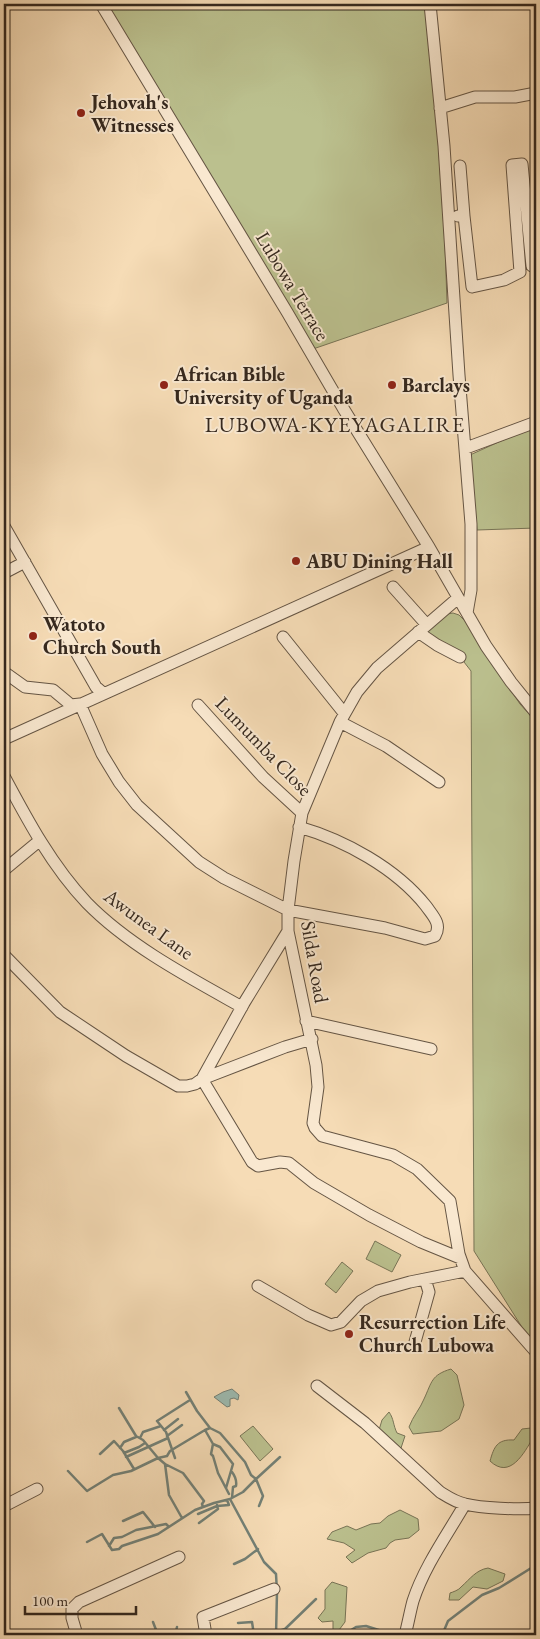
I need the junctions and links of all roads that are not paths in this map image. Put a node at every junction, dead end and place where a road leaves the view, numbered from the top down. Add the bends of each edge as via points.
1 (100, 4) edge
2 (430, 4) edge
3 (536, 93) edge
4 (440, 108) junction
5 (460, 166) dead end
6 (464, 216) junction
7 (449, 217) junction
8 (532, 266) dead end
9 (536, 422) edge
10 (466, 448) junction
11 (4, 526) edge
12 (429, 547) junction
13 (25, 562) junction
14 (4, 574) edge
15 (394, 587) dead end
16 (458, 598) junction
17 (467, 613) junction
18 (422, 629) junction
19 (284, 637) dead end
20 (460, 657) dead end
21 (4, 672) edge
22 (103, 693) junction
23 (80, 704) junction
24 (198, 705) dead end
25 (536, 713) edge
26 (342, 718) junction
27 (4, 739) edge
28 (4, 776) edge
29 (439, 782) dead end
30 (302, 813) junction
31 (299, 827) junction
32 (39, 841) junction
33 (4, 870) edge
34 (288, 910) junction
35 (288, 931) junction
36 (4, 955) edge
37 (242, 1007) junction
38 (306, 1021) junction
39 (312, 1039) junction
40 (431, 1048) dead end
41 (202, 1079) junction
42 (460, 1258) junction
43 (464, 1271) junction
44 (425, 1278) junction
45 (258, 1286) dead end
46 (416, 1342) dead end
47 (536, 1352) edge
48 (317, 1386) dead end
49 (36, 1489) dead end
50 (465, 1504) junction
51 (4, 1506) edge
52 (536, 1508) edge
53 (179, 1557) dead end
54 (274, 1588) dead end
55 (77, 1635) edge
56 (206, 1635) edge
57 (406, 1635) edge

1 - 12 street, Lubowa Terrace
2 - 4 street
3 - 4 street via 475,97
4 - 7 street
5 - 6 street
6 - 7 street
6 - 8 street via 472,287 504,280 520,272 512,165 522,164
7 - 10 street
9 - 10 street
10 - 17 street via 472,524 471,590
11 - 13 street
12 - 16 street, Lubowa Terrace
12 - 22 street
13 - 14 street
13 - 22 street via 96,687
15 - 18 street
16 - 17 street, Lubowa Terrace
16 - 18 street, Silda Road
17 - 25 street, Lubowa Terrace via 511,682
18 - 20 street via 437,645
18 - 26 street, Silda Road via 377,668 357,692
19 - 26 street
21 - 23 street via 25,687 53,690 71,705
22 - 23 street
23 - 27 street
23 - 34 street via 102,754 137,805 199,862
24 - 30 street, Lumumba Close via 263,778
26 - 29 street
26 - 30 street, Silda Road
28 - 32 street, Awunea Lane
30 - 31 street, Silda Road
31 - 34 street, Silda Road
31 - 34 street via 330,837 392,873 424,904 438,924 438,931 426,939
32 - 33 street
32 - 37 street, Awunea Lane via 73,888 121,933
34 - 35 street, Silda Road
35 - 37 street
35 - 38 street, Silda Road
36 - 41 street via 60,1012 126,1056 178,1086 195,1084
37 - 41 street
38 - 39 street, Silda Road
38 - 40 street
39 - 41 street
39 - 42 street, Silda Road via 318,1087 315,1128 322,1136 393,1155 417,1169 450,1201
41 - 42 street via 252,1162 258,1166 289,1163 314,1183 369,1215
42 - 43 street, Silda Road
43 - 44 street
43 - 47 street, Silda Road
44 - 45 street via 378,1291 340,1322 331,1324 308,1315
44 - 46 street via 429,1292
48 - 50 street via 365,1423 440,1492
49 - 51 street
50 - 52 street
50 - 57 street via 430,1563 414,1600
53 - 55 street via 79,1602 72,1609
54 - 56 street via 203,1617

